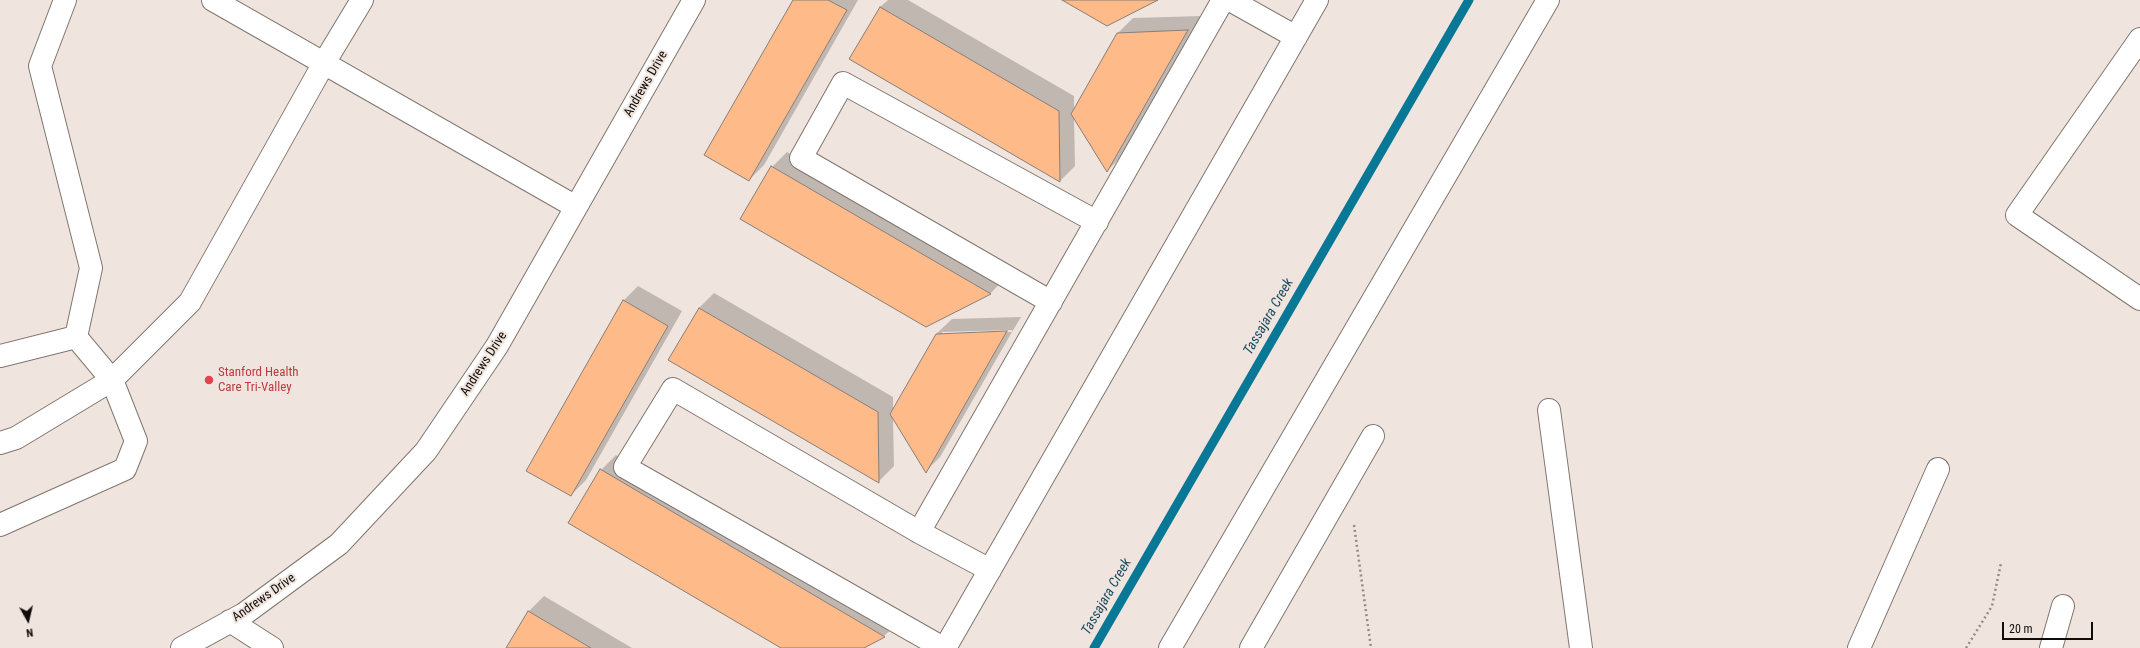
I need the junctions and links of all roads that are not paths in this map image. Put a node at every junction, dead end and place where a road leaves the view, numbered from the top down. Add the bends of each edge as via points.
1 (65, 0) edge
2 (213, 0) edge
3 (694, 0) edge
4 (1223, 0) edge
5 (1230, 0) edge
6 (1317, 0) edge
7 (1548, 0) edge
8 (358, 1) edge
9 (1296, 37) junction
10 (2140, 39) edge
11 (324, 63) junction
12 (576, 207) junction
13 (1097, 222) junction
14 (2137, 290) edge
15 (1051, 302) junction
16 (76, 337) junction
17 (0, 356) edge
18 (112, 380) junction
19 (1549, 410) dead end
20 (1373, 436) dead end
21 (0, 443) edge
22 (1938, 468) dead end
23 (0, 525) edge
24 (919, 532) junction
25 (990, 570) junction
26 (2063, 606) dead end
27 (230, 622) junction
28 (182, 648) edge
29 (272, 648) edge
30 (944, 648) edge
31 (1170, 648) edge
32 (1251, 648) edge
33 (1581, 648) edge
34 (1859, 648) edge
35 (2051, 648) edge

1 - 16 street via 40,66 91,268
2 - 11 street
3 - 12 street, Andrews Drive
4 - 13 street
5 - 9 street
6 - 9 street
7 - 31 street
8 - 11 street
9 - 25 street
10 - 14 street via 2017,216
11 - 12 street
11 - 18 street via 190,302
12 - 27 street, Andrews Drive via 497,346 426,451 339,544
13 - 15 street
13 - 15 street via 843,83 801,158
15 - 24 street
16 - 17 street
16 - 18 street
18 - 21 street via 16,438
18 - 23 street via 136,441 125,469
19 - 33 street
20 - 32 street
22 - 34 street
24 - 25 street
24 - 30 street via 673,389 625,466
25 - 30 street
26 - 35 street
27 - 28 street, Andrews Drive
27 - 29 street

